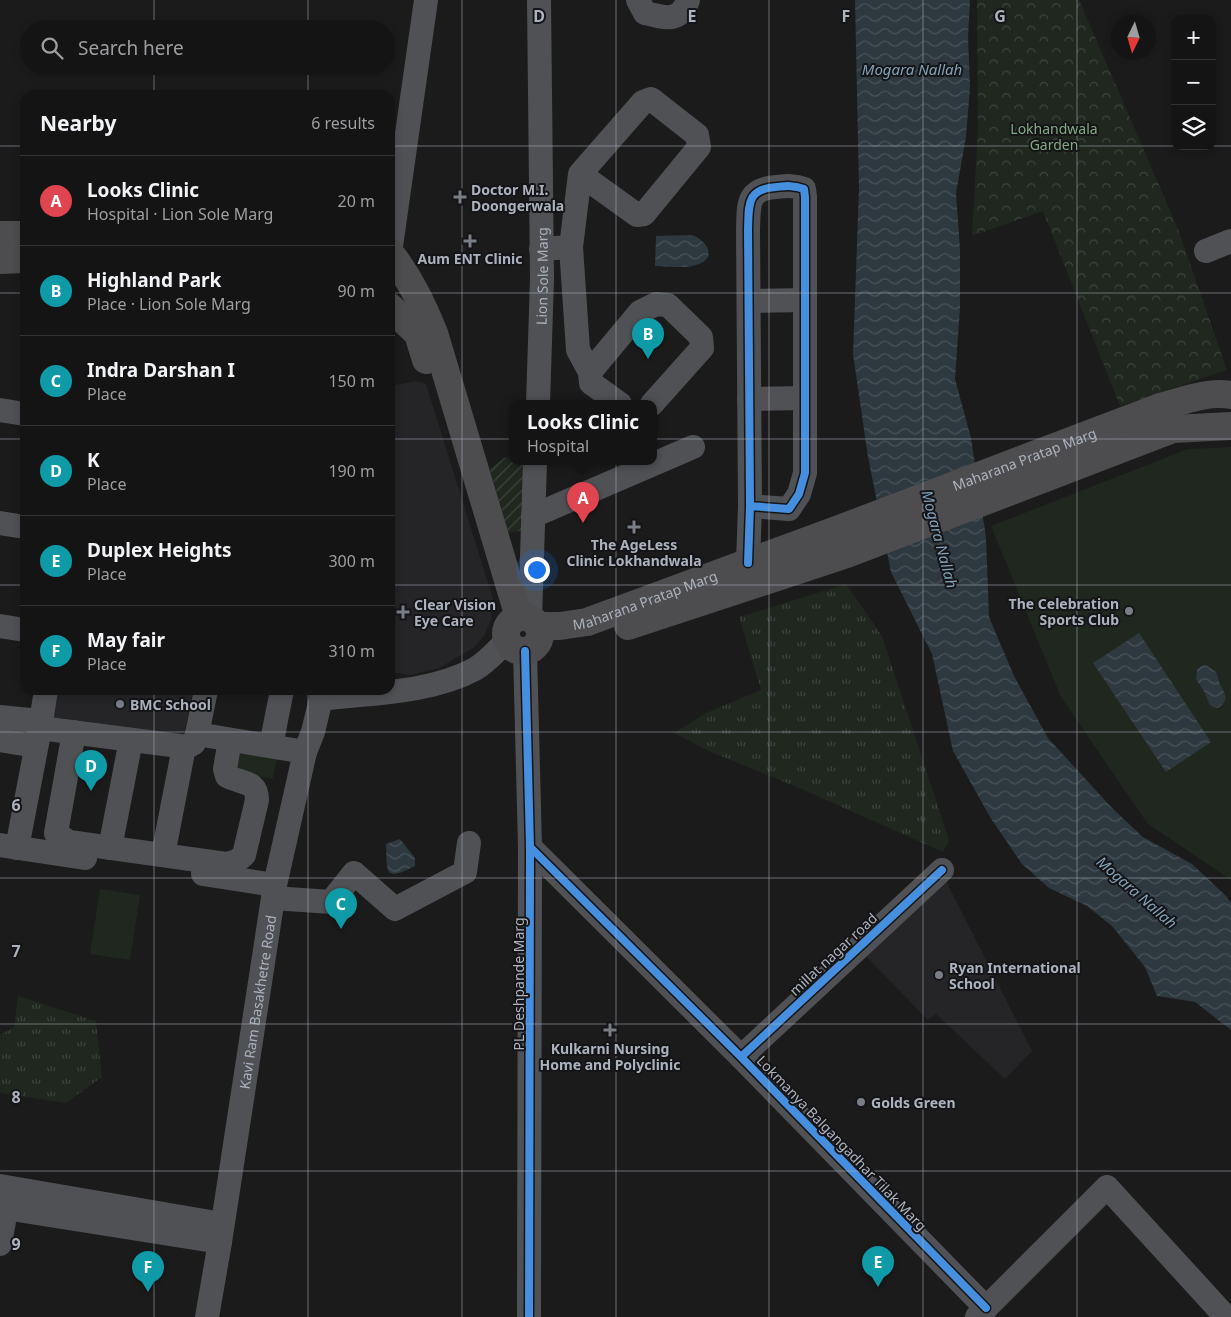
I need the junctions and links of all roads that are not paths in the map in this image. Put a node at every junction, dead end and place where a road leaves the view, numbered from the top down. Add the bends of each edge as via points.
1 (426, 0) edge
2 (538, 0) edge
3 (638, 0) edge
4 (688, 0) edge
5 (580, 174) junction
6 (395, 218) edge
7 (0, 235) edge
8 (20, 235) edge
9 (1231, 241) edge
10 (571, 247) junction
11 (541, 249) junction
12 (1206, 251) dead end
13 (20, 259) edge
14 (395, 259) edge
15 (0, 260) edge
16 (749, 300) junction
17 (805, 300) junction
18 (395, 312) edge
19 (590, 372) junction
20 (1231, 396) edge
21 (805, 398) junction
22 (750, 399) junction
23 (538, 400) edge
24 (614, 400) edge
25 (656, 400) edge
26 (0, 410) edge
27 (20, 413) edge
28 (1231, 426) edge
29 (693, 448) dead end
30 (657, 463) edge
31 (536, 465) edge
32 (653, 465) edge
33 (1014, 476) junction
34 (750, 506) junction
35 (533, 516) junction
36 (0, 523) edge
37 (20, 526) edge
38 (841, 542) junction
39 (748, 563) junction
40 (0, 626) edge
41 (20, 629) edge
42 (524, 630) junction
43 (395, 690) edge
44 (45, 695) edge
45 (204, 695) edge
46 (281, 695) edge
47 (322, 695) edge
48 (0, 717) edge
49 (39, 731) junction
50 (74, 732) junction
51 (0, 740) edge
52 (131, 740) junction
53 (190, 740) junction
54 (230, 740) junction
55 (271, 746) junction
56 (305, 752) junction
57 (469, 844) dead end
58 (8, 847) edge
59 (530, 847) junction
60 (110, 848) junction
61 (163, 855) junction
62 (942, 870) dead end
63 (274, 891) junction
64 (741, 1057) junction
65 (4, 1197) edge
66 (221, 1233) junction
67 (0, 1244) edge
68 (981, 1313) edge
69 (207, 1317) edge
70 (529, 1317) edge
71 (1226, 1317) edge

1 - 6 street
2 - 11 street, Lion Sole Marg
3 - 4 street via 644,13 674,18 685,10
5 - 5 street via 644,102 651,99 697,135 699,147 644,214 637,215
5 - 10 street
7 - 8 main road
9 - 12 street
10 - 11 street
10 - 19 street via 578,350
11 - 23 street, Lion Sole Marg
13 - 15 main road
14 - 42 main road via 420,298 434,333
16 - 17 street
16 - 17 street via 749,207 754,195 763,188 796,186 804,189 805,197
16 - 22 street
17 - 21 street
18 - 42 main road via 418,334 502,596
19 - 24 street via 591,383
19 - 25 street via 640,312 656,304 668,306 701,337 702,348
20 - 33 main road, Maharana Pratap Marg via 1197,397 1160,408
21 - 22 street
21 - 34 street via 805,473 798,494 788,509
22 - 34 street
26 - 27 street
28 - 33 main road, Maharana Pratap Marg via 1173,429
29 - 30 street
31 - 35 street
32 - 35 street
33 - 38 main road, Maharana Pratap Marg
34 - 39 street
35 - 42 street
36 - 37 street
38 - 39 main road, Maharana Pratap Marg
38 - 42 main road, Maharana Pratap Marg via 592,638 552,642
39 - 42 main road, Maharana Pratap Marg via 587,622
40 - 41 street
42 - 43 street via 476,668 443,682
42 - 59 street, PL Deshpande Marg
44 - 49 street
45 - 53 street
46 - 55 street
47 - 56 street, Kavi Ram Basakhetre Road
48 - 49 street
49 - 50 street
49 - 51 street
49 - 58 street
50 - 52 street
50 - 60 street via 56,833 69,842
52 - 53 street
52 - 60 street
53 - 54 street
53 - 61 street
54 - 55 street
54 - 61 street via 225,769 227,776 252,786 257,792 244,855 226,864
55 - 56 street
56 - 63 street, Kavi Ram Basakhetre Road
57 - 63 street via 465,872 396,910 354,873 331,902
58 - 63 street
59 - 64 street, Lokmanya Balgangadhar Tilak Marg
59 - 70 street, PL Deshpande Marg
60 - 61 street
62 - 64 street, millat nagar road
63 - 66 street, Kavi Ram Basakhetre Road
64 - 68 street, Lokmanya Balgangadhar Tilak Marg
65 - 66 street
65 - 67 street
66 - 69 street, Kavi Ram Basakhetre Road
68 - 71 street, Lokmanya Balgangadhar Tilak Marg via 1106,1187

